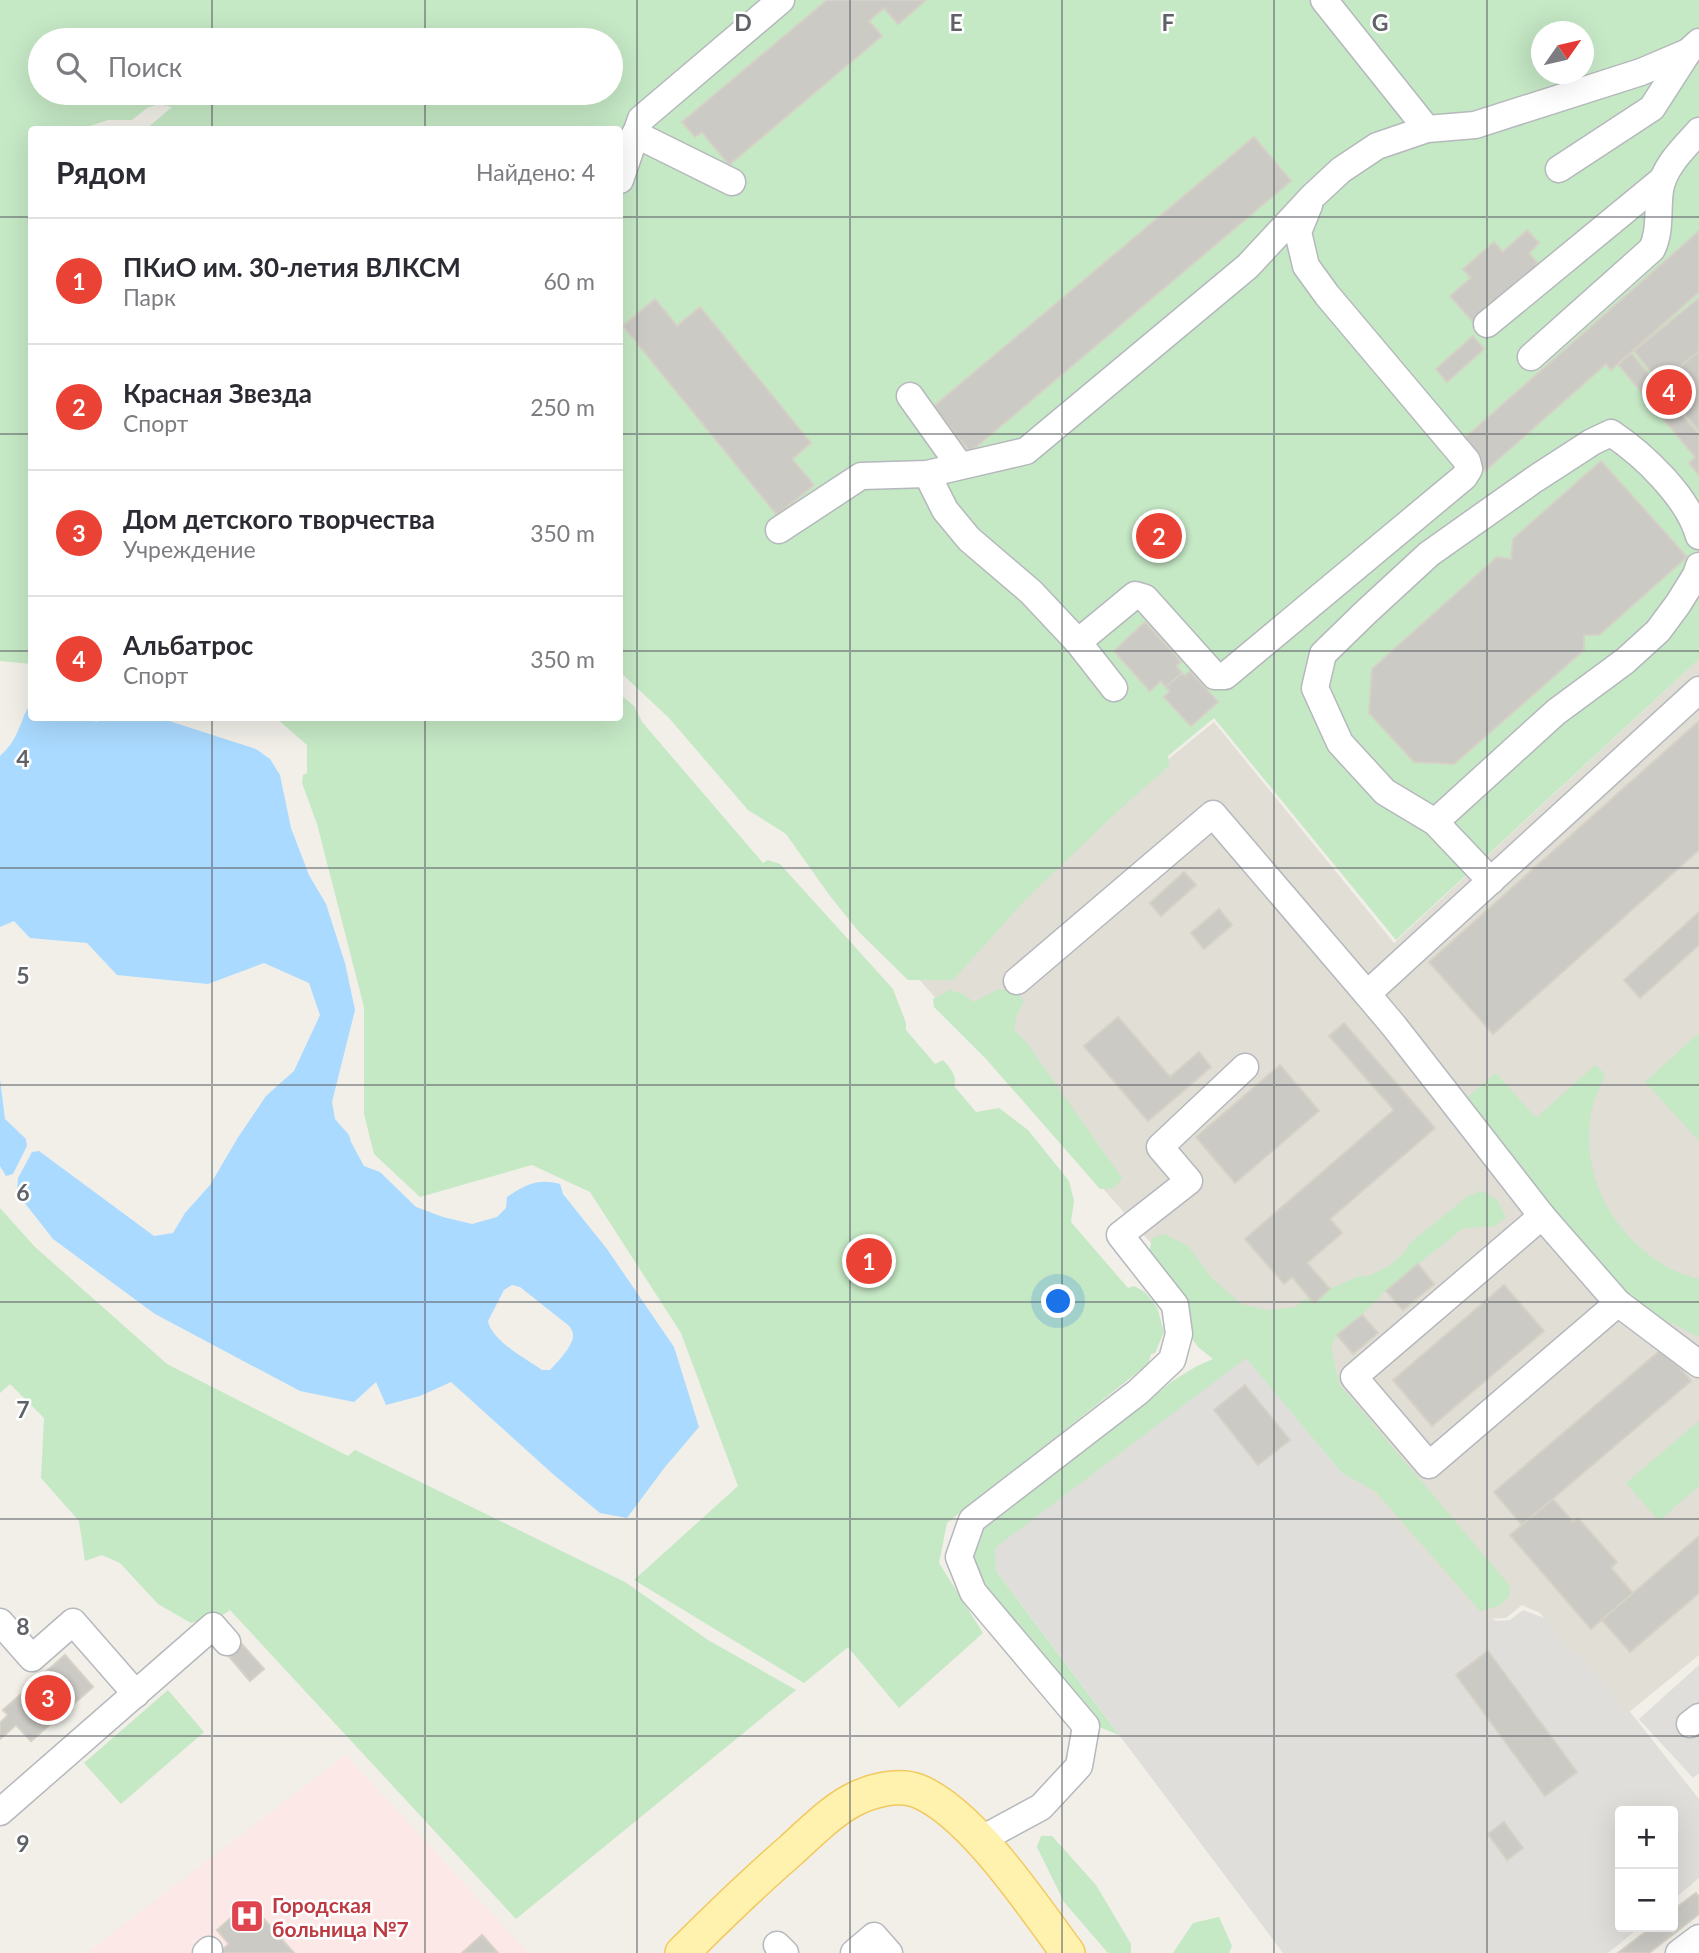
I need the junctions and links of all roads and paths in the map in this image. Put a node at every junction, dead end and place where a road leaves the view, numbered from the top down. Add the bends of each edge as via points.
1 (781, 0) edge
2 (1324, 0) edge
3 (1693, 47) edge
4 (1427, 129) junction
5 (1699, 131) edge
6 (635, 134) junction
7 (1559, 169) dead end
8 (623, 171) edge
9 (1662, 180) junction
10 (732, 182) dead end
11 (1312, 197) junction
12 (1487, 324) dead end
13 (1531, 357) dead end
14 (910, 396) dead end
15 (960, 466) junction
16 (927, 474) junction
17 (779, 530) dead end
18 (1699, 536) edge
19 (1699, 566) edge
20 (1078, 642) junction
21 (1114, 688) dead end
22 (1699, 690) edge
23 (1435, 822) junction
24 (1491, 881) junction
25 (1017, 982) dead end
26 (1367, 994) junction
27 (1245, 1067) dead end
28 (1542, 1216) junction
29 (1618, 1303) junction
30 (1699, 1364) edge
31 (0, 1622) edge
32 (227, 1642) dead end
33 (136, 1694) junction
34 (0, 1812) edge
35 (980, 1840) junction
36 (1699, 1938) edge
37 (681, 1953) edge
38 (853, 1953) edge
39 (889, 1953) edge
40 (1068, 1953) edge
41 (1679, 1953) edge

1 - 6 street via 641,119
2 - 4 street
3 - 4 street via 1641,72 1475,125
3 - 7 street via 1652,108
4 - 11 street via 1377,146
5 - 9 street
6 - 8 street
6 - 10 street
9 - 12 street
9 - 13 street via 1653,249
11 - 15 street via 1248,266 1026,451
11 - 20 street via 1298,232 1306,266 1469,469 1225,676 1215,676 1145,598 1135,595
14 - 15 street
15 - 16 street
16 - 17 street via 862,476
16 - 20 street via 945,510 969,539 1031,592
18 - 23 street via 1673,490 1633,448 1611,433 1535,479 1429,554 1323,654 1315,688 1340,743 1385,792
19 - 23 street via 1658,631 1556,712
20 - 21 street
22 - 24 street
23 - 24 street
24 - 26 street
25 - 26 street via 1213,814
26 - 28 street
27 - 35 street via 1160,1147 1189,1181 1120,1236 1175,1305 1179,1334 1172,1360 1138,1392 972,1520 959,1557 973,1592 1086,1726 1079,1766 1041,1807
28 - 29 street
28 - 29 street via 1354,1377 1429,1465
29 - 30 street
31 - 33 street via 32,1658 73,1622
32 - 33 street via 213,1626
33 - 34 street
35 - 37 main road via 947,1808 916,1790 885,1788 853,1800 735,1899
35 - 40 main road
36 - 41 street
38 - 39 street via 874,1936

